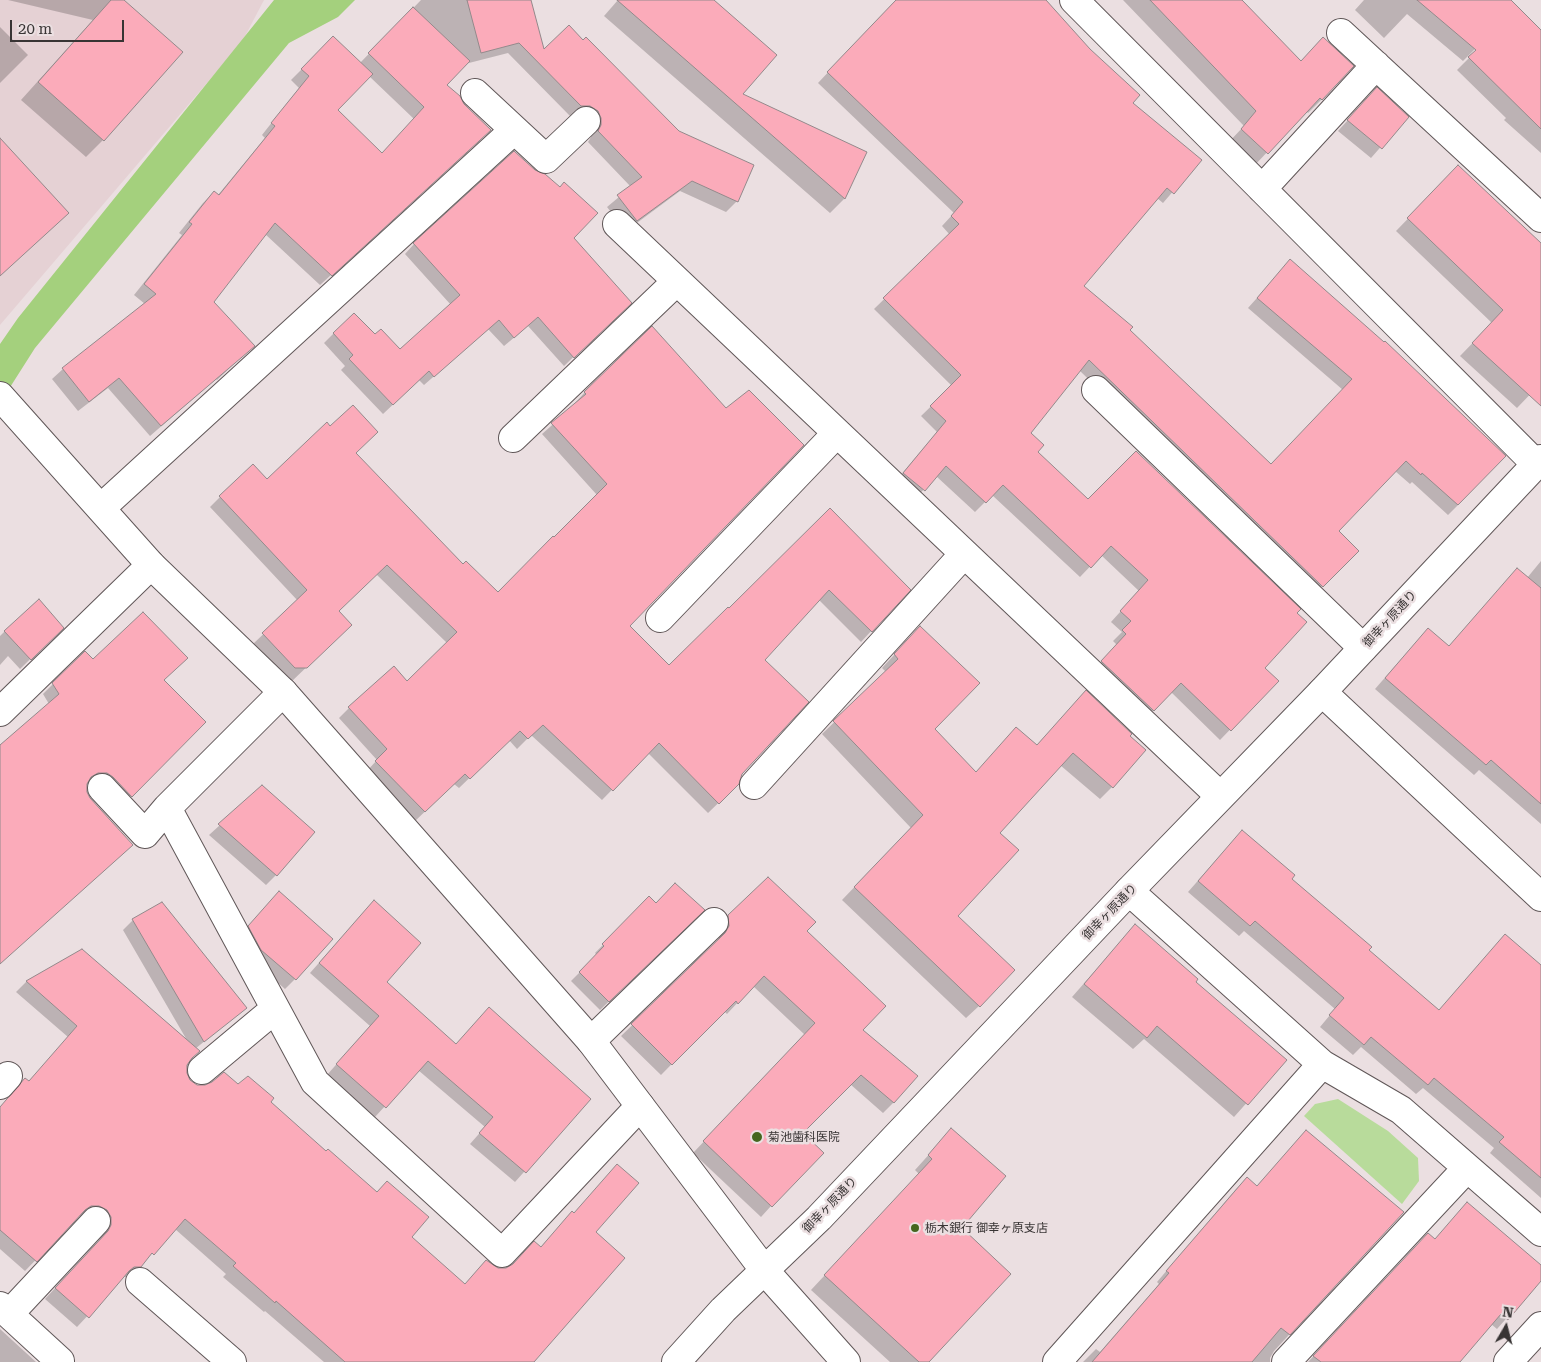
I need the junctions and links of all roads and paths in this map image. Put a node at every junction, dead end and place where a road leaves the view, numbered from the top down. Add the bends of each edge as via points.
1 (1074, 0) edge
2 (1340, 33) dead end
3 (1376, 65) junction
4 (476, 93) dead end
5 (586, 121) dead end
6 (514, 130) junction
7 (1262, 189) junction
8 (1541, 218) edge
9 (617, 224) dead end
10 (677, 281) junction
11 (1096, 390) dead end
12 (5, 401) edge
13 (837, 433) junction
14 (514, 438) dead end
15 (1539, 462) edge
16 (101, 508) junction
17 (964, 554) junction
18 (151, 565) junction
19 (660, 618) dead end
20 (1363, 648) junction
21 (283, 692) junction
22 (1322, 692) junction
23 (0, 712) edge
24 (754, 785) dead end
25 (102, 788) dead end
26 (1220, 796) junction
27 (168, 808) junction
28 (1129, 891) junction
29 (1541, 897) edge
30 (714, 922) dead end
31 (275, 1009) junction
32 (591, 1041) junction
33 (1322, 1064) junction
34 (202, 1070) dead end
35 (640, 1106) junction
36 (1467, 1168) junction
37 (96, 1221) dead end
38 (1541, 1232) edge
39 (765, 1271) junction
40 (140, 1282) dead end
41 (4, 1310) edge
42 (1541, 1326) edge
43 (60, 1362) edge
44 (232, 1362) edge
45 (676, 1362) edge
46 (846, 1362) edge
47 (1057, 1362) edge
48 (1286, 1362) edge
49 (1508, 1362) edge

1 - 7 street
2 - 3 street
3 - 7 street
3 - 8 street
4 - 6 street
5 - 6 street via 546,159
6 - 16 street
7 - 15 street
9 - 10 street
10 - 13 street
10 - 14 street
11 - 20 street
12 - 16 street
13 - 17 street
13 - 19 street
15 - 20 street, 御幸ヶ原通り
16 - 18 street
17 - 24 street
17 - 26 street
18 - 21 street
18 - 23 street
20 - 22 street, 御幸ヶ原通り
21 - 27 street
21 - 32 street
22 - 26 street, 御幸ヶ原通り
22 - 29 street
25 - 27 street via 145,834
26 - 28 street, 御幸ヶ原通り
27 - 31 street
28 - 33 street
28 - 39 street, 御幸ヶ原通り
30 - 32 street
31 - 34 street
31 - 35 street via 315,1082 502,1253
32 - 35 street
33 - 36 street via 1401,1110
33 - 47 street
35 - 39 street
36 - 38 street
36 - 48 street
37 - 41 street
39 - 45 street, 御幸ヶ原通り via 723,1310
39 - 46 street
40 - 44 street
41 - 43 street
42 - 49 street

